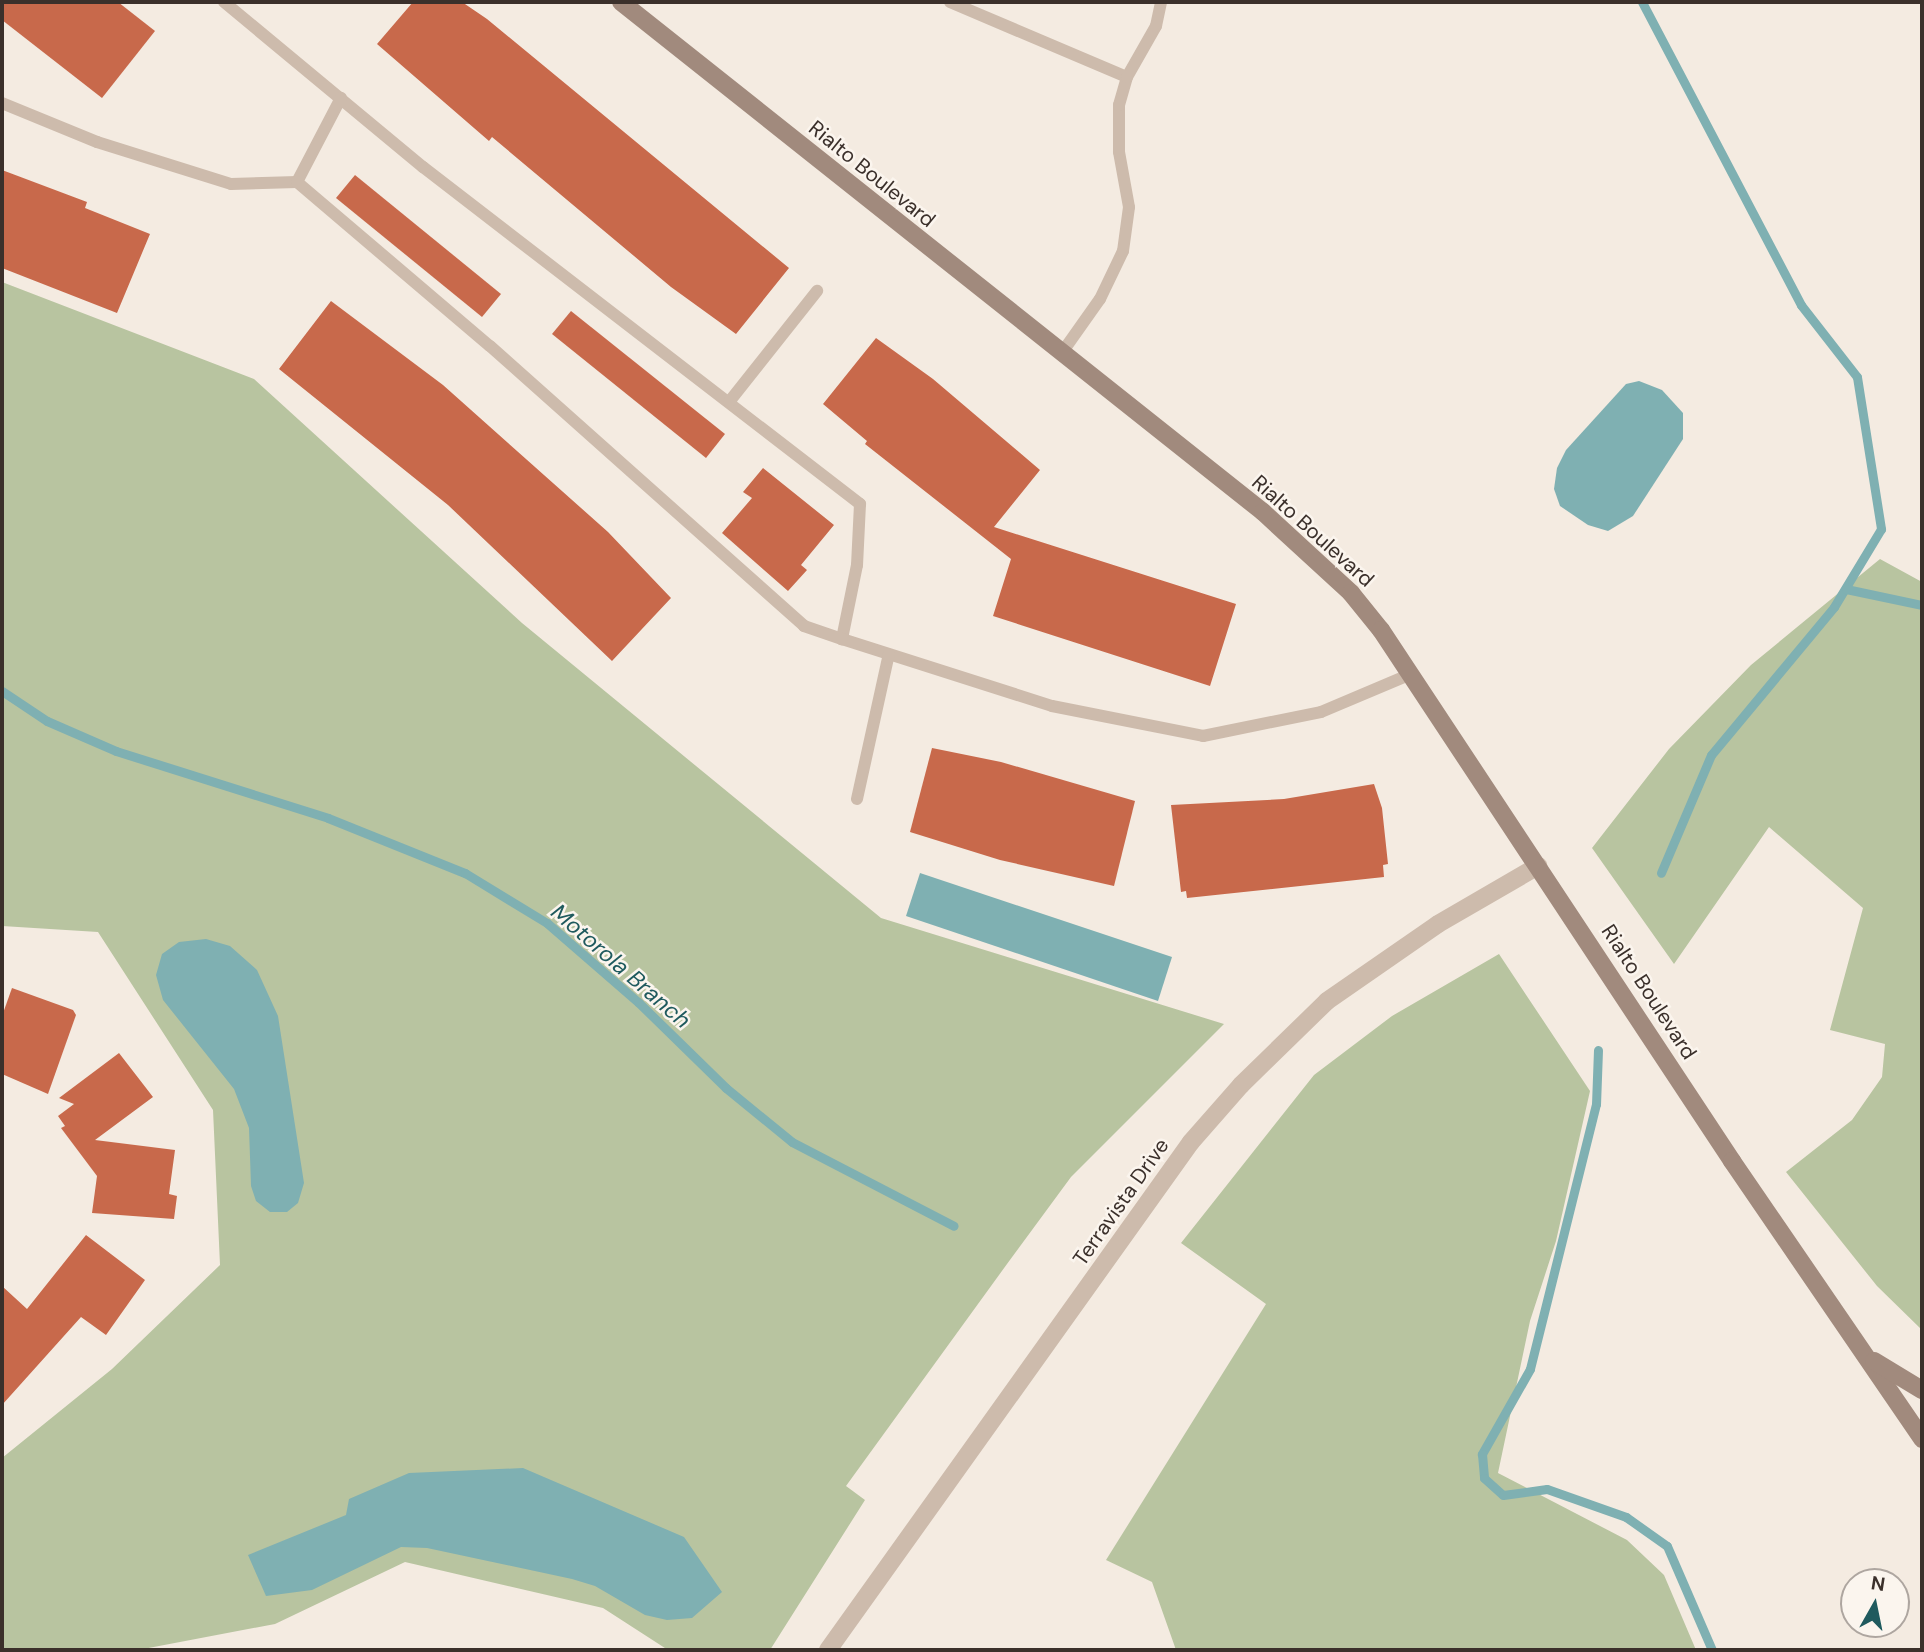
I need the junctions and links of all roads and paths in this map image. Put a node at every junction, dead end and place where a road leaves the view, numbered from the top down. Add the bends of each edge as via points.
1 (224, 2) edge
2 (621, 2) edge
3 (950, 2) edge
4 (1161, 2) edge
5 (1127, 77) junction
6 (341, 98) junction
7 (2, 103) edge
8 (297, 182) junction
9 (817, 291) dead end
10 (1061, 354) junction
11 (729, 402) junction
12 (842, 639) junction
13 (889, 654) junction
14 (1411, 674) junction
15 (857, 799) dead end
16 (1538, 866) junction
17 (1872, 1359) junction
18 (1922, 1390) edge
19 (1922, 1439) edge
20 (828, 1650) edge

1 - 6 lane
2 - 10 street, Rialto Boulevard
3 - 5 lane
4 - 5 lane via 1156,26
5 - 10 lane via 1118,127 1129,207 1123,251 1100,299
6 - 8 lane
6 - 11 lane
7 - 8 lane via 97,142 232,184
8 - 12 lane via 491,346 804,626
9 - 11 lane
10 - 14 street, Rialto Boulevard via 1313,556 1351,593
11 - 12 lane via 860,504 857,565
12 - 13 lane
13 - 14 lane via 1052,706 1203,736 1321,712
13 - 15 lane
14 - 16 street, Rialto Boulevard
16 - 17 street, Rialto Boulevard via 1732,1161
16 - 20 street, Terravista Drive via 1438,924 1327,1001 1241,1084 1191,1142
17 - 18 street, Rialto Boulevard
17 - 19 street, Rialto Boulevard via 1896,1405

